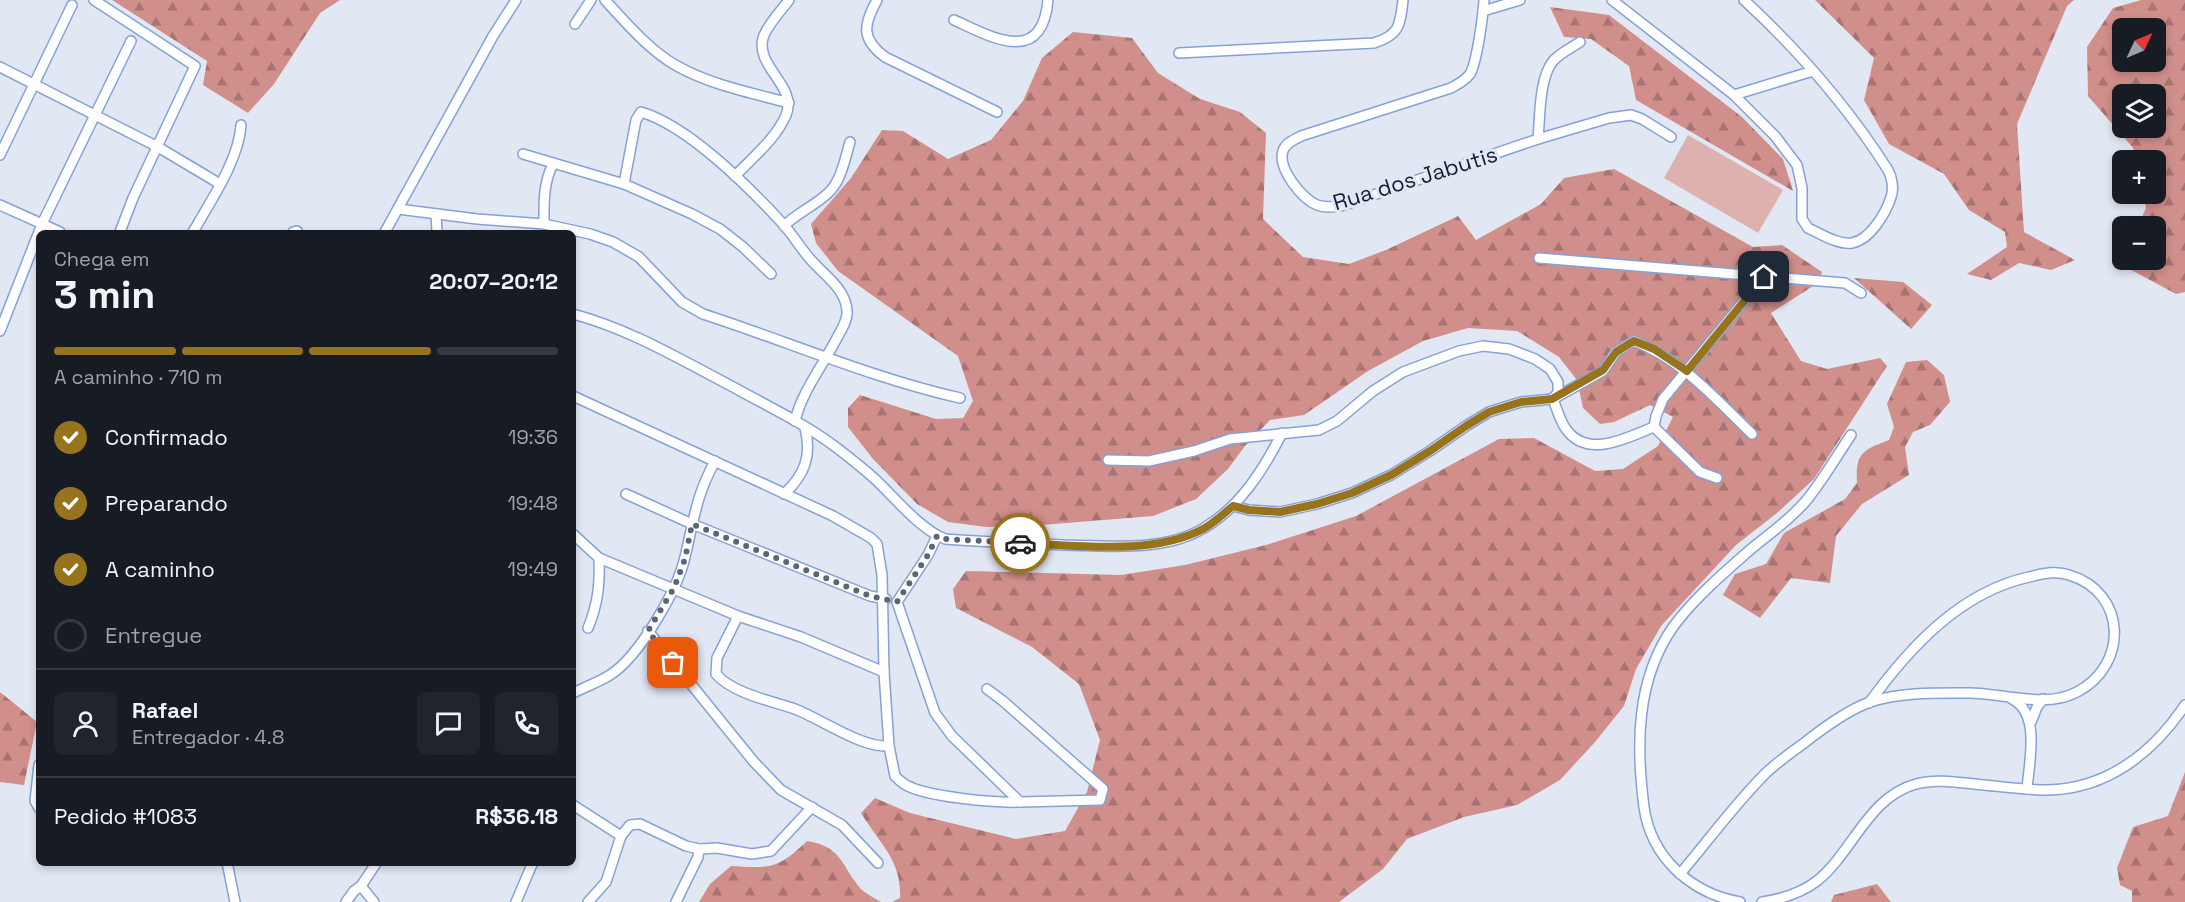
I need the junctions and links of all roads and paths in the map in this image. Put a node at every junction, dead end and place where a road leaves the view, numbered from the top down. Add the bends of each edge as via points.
1 (94, 0) edge
2 (516, 0) edge
3 (591, 0) edge
4 (605, 0) edge
5 (789, 0) edge
6 (877, 0) edge
7 (1048, 0) edge
8 (1403, 0) edge
9 (1484, 0) edge
10 (1520, 0) edge
11 (1611, 0) edge
12 (1744, 0) edge
13 (72, 5) dead end
14 (1483, 10) junction
15 (954, 20) dead end
16 (576, 24) dead end
17 (131, 41) dead end
18 (1580, 42) dead end
19 (1179, 53) dead end
20 (0, 67) edge
21 (1813, 71) junction
22 (34, 84) junction
23 (1734, 95) junction
24 (789, 103) junction
25 (997, 112) dead end
26 (96, 116) junction
27 (241, 125) dead end
28 (1671, 136) dead end
29 (1538, 139) junction
30 (850, 142) dead end
31 (158, 147) junction
32 (523, 154) dead end
33 (0, 155) edge
34 (553, 164) junction
35 (735, 176) junction
36 (220, 183) junction
37 (624, 184) junction
38 (0, 205) edge
39 (398, 209) junction
40 (436, 214) junction
41 (42, 224) junction
42 (544, 224) junction
43 (784, 226) junction
44 (40, 230) edge
45 (56, 230) edge
46 (121, 230) edge
47 (194, 230) edge
48 (386, 230) edge
49 (437, 230) edge
50 (572, 230) edge
51 (576, 231) edge
52 (36, 239) edge
53 (1539, 258) dead end
54 (771, 274) dead end
55 (1764, 277) junction
56 (1861, 293) dead end
57 (576, 315) edge
58 (0, 331) edge
59 (827, 358) junction
60 (1687, 371) junction
61 (576, 397) edge
62 (960, 398) dead end
63 (1552, 399) junction
64 (795, 421) junction
65 (1654, 427) junction
66 (805, 428) junction
67 (1282, 433) junction
68 (1752, 434) dead end
69 (1851, 435) dead end
70 (1108, 460) dead end
71 (715, 461) junction
72 (1717, 478) dead end
73 (626, 494) dead end
74 (784, 494) junction
75 (1233, 506) junction
76 (692, 524) junction
77 (937, 536) junction
78 (576, 537) edge
79 (598, 558) junction
80 (674, 588) junction
81 (882, 598) junction
82 (897, 602) junction
83 (738, 616) junction
84 (588, 628) dead end
85 (648, 631) junction
86 (884, 672) junction
87 (987, 689) dead end
88 (576, 692) edge
89 (2007, 697) junction
90 (2043, 699) junction
91 (1869, 703) junction
92 (2185, 705) edge
93 (2031, 723) junction
94 (889, 746) junction
95 (2027, 789) junction
96 (1020, 802) junction
97 (576, 807) edge
98 (812, 807) junction
99 (621, 836) junction
100 (699, 849) junction
101 (878, 863) dead end
102 (228, 866) edge
103 (374, 866) edge
104 (529, 866) edge
105 (1680, 874) junction
106 (361, 886) junction
107 (235, 902) edge
108 (346, 902) edge
109 (374, 902) edge
110 (516, 902) edge
111 (588, 902) edge
112 (675, 902) edge
113 (1740, 902) edge
114 (1762, 902) edge

1 - 31 street via 195,66
2 - 39 street
3 - 16 street
4 - 24 street via 640,37 677,66
5 - 24 street via 763,37 762,48
6 - 25 street via 866,31 874,49
7 - 15 street via 1041,26 1023,41 998,40
8 - 19 street via 1395,33 1374,43
9 - 14 street, Rua dos Jabutis
10 - 14 street
11 - 23 street
12 - 21 street
13 - 22 street
14 - 29 street, Rua dos Jabutis via 1472,70 1465,80 1451,88 1301,136 1285,147 1282,161 1299,192 1318,206 1332,207
17 - 26 street
18 - 29 street via 1559,55 1548,68
20 - 22 street
21 - 23 street
21 - 23 street via 1876,150 1892,181 1892,196 1882,214 1863,239 1855,242 1834,240 1804,224 1803,188 1797,165
22 - 26 street
22 - 33 street
24 - 35 street via 777,131
26 - 31 street
26 - 41 street
27 - 36 street via 240,139
28 - 29 street, Rua dos Jabutis via 1642,119 1623,115
30 - 43 street via 837,183
31 - 36 street
31 - 46 street
32 - 34 street
34 - 37 street
34 - 42 street via 544,197
35 - 37 street via 670,124 640,112
35 - 43 street
36 - 47 street
37 - 54 street via 720,229
38 - 41 street
39 - 40 street
39 - 48 street
40 - 42 street
40 - 49 street
41 - 44 street
41 - 45 street
42 - 50 street
43 - 59 street via 845,300 848,313
51 - 59 street via 613,242 639,257 682,302 703,314
52 - 58 street
53 - 55 street
55 - 56 street via 1845,283
55 - 60 street
57 - 64 street via 627,333
59 - 62 street via 913,387
59 - 64 street via 797,410
60 - 63 street via 1634,341 1616,352 1603,370
60 - 65 street via 1663,399
60 - 68 street
61 - 71 street
63 - 65 street via 1567,430 1578,441 1594,445 1613,443
63 - 67 street via 1558,393 1558,382 1550,369 1509,349 1483,346 1403,372 1319,430
63 - 75 street via 1521,402 1489,412 1391,475 1352,493 1280,512
64 - 66 street
65 - 72 street via 1700,472
66 - 74 street via 807,458 797,482
66 - 77 street via 852,460
67 - 70 street via 1230,439 1149,461
67 - 75 street via 1259,473
69 - 105 street via 1805,502 1743,556 1674,626 1650,673 1639,721 1640,779 1646,820 1665,860
71 - 74 street
71 - 76 street via 703,483
73 - 76 street
74 - 81 street via 832,516 877,544
75 - 77 street via 1203,529 1174,540 1128,547 1004,543
76 - 80 street
76 - 81 street
77 - 82 street
78 - 79 street
79 - 80 street
79 - 84 street via 599,594
80 - 83 street
80 - 85 street
81 - 82 street
81 - 86 street
82 - 96 street via 935,713 952,736
83 - 86 street
83 - 94 street via 717,658 716,674 722,682 866,741
85 - 88 street via 631,657 611,675
85 - 98 street via 754,762 782,790
86 - 94 street
87 - 96 street via 1103,789 1100,800
89 - 90 street
89 - 91 street via 1930,693
89 - 93 street via 2021,704
90 - 91 street via 2067,696 2091,683 2110,658 2114,640 2113,615 2107,602 2095,587 2063,573 2006,582 1983,592 1912,649
90 - 93 street
91 - 105 street via 1822,729 1767,773
92 - 95 street via 2146,752 2114,773 2072,787
93 - 95 street
94 - 96 street via 895,776 906,785 952,796
95 - 114 street via 1940,781 1904,788 1885,800 1816,881 1800,892
97 - 99 street
98 - 100 street via 771,851 752,854
98 - 101 street via 842,825
99 - 100 street via 630,825 640,824
99 - 111 street via 606,882
100 - 112 street
102 - 107 street
103 - 106 street
104 - 110 street
105 - 113 street via 1700,889
106 - 108 street
106 - 109 street

